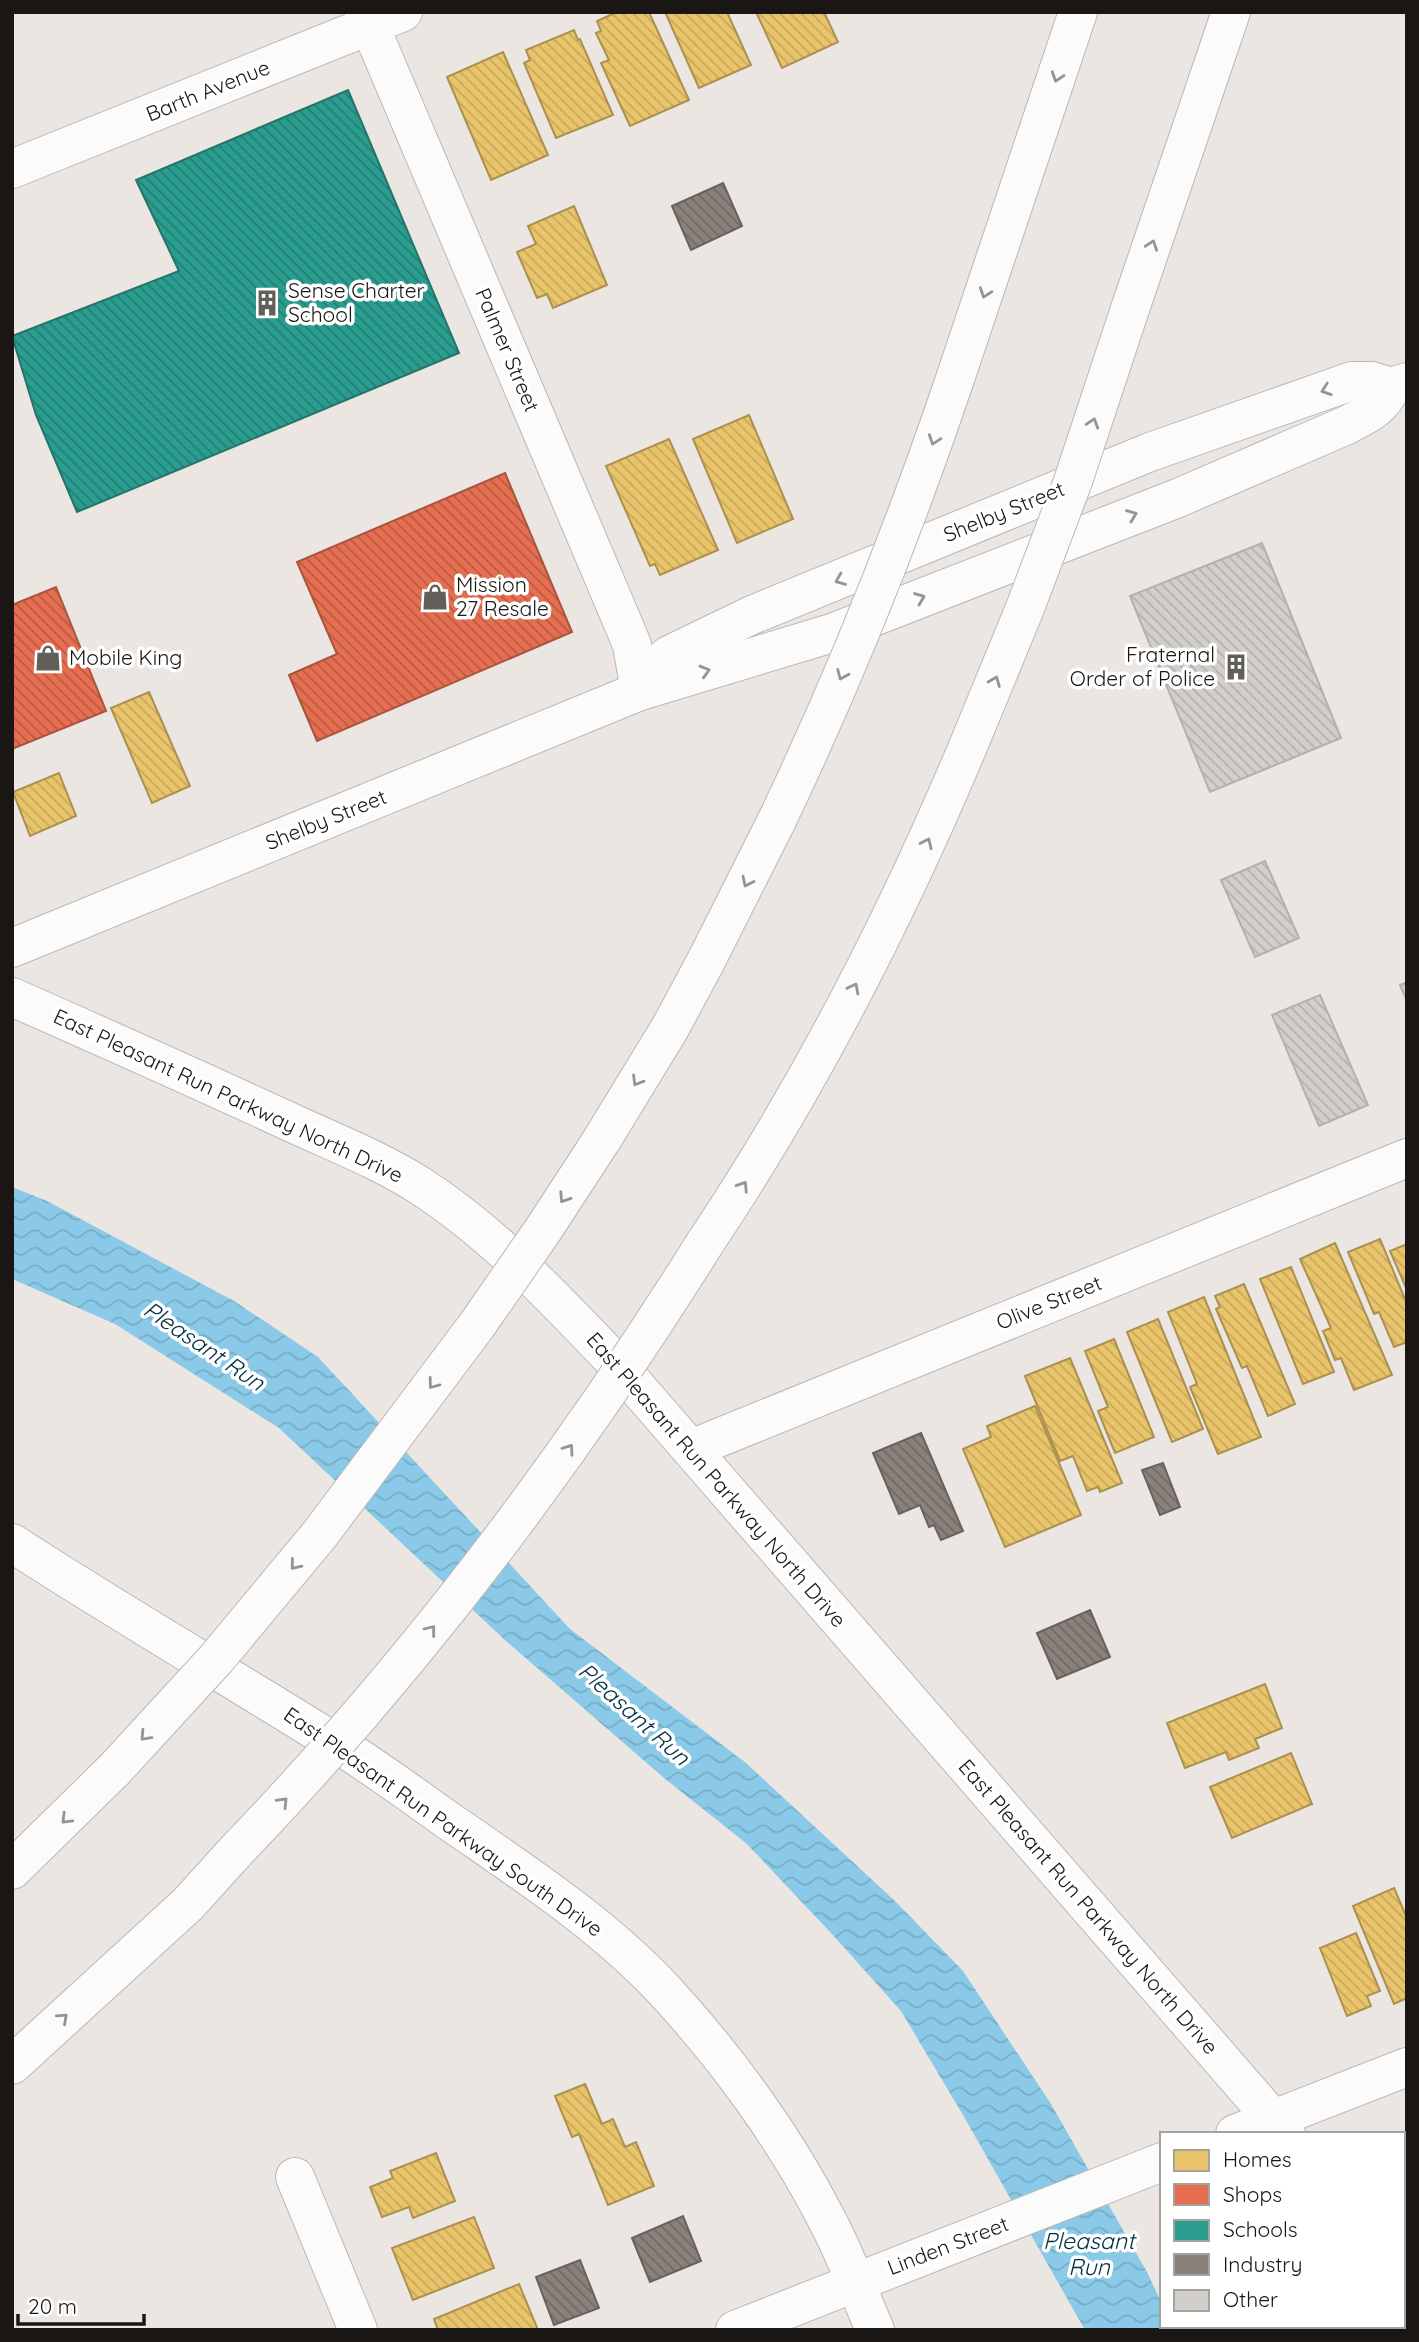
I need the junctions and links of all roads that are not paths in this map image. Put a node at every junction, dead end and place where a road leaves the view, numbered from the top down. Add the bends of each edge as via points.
1 (1078, 12) edge
2 (1231, 12) edge
3 (1240, 12) edge
4 (379, 17) edge
5 (1195, 117) junction
6 (12, 169) edge
7 (1399, 385) edge
8 (640, 691) junction
9 (12, 948) edge
10 (12, 997) edge
11 (1407, 1158) edge
12 (691, 1449) junction
13 (20, 1556) edge
14 (12, 1870) edge
15 (12, 2064) edge
16 (1407, 2067) edge
17 (1279, 2126) edge
18 (1246, 2132) edge
19 (1160, 2163) edge
20 (295, 2177) dead end
21 (855, 2282) junction
22 (358, 2330) edge
23 (735, 2330) edge
24 (875, 2330) edge

1 -> 14 main road, bridge via 922,476 867,618 777,820 676,1017 543,1230 320,1534 216,1660
2 - 5 main road
3 - 5 main road
4 - 6 main road, Barth Avenue
4 - 8 main road, Palmer Street via 632,645
15 -> 5 main road, bridge via 188,1904 362,1714 472,1578 593,1415 745,1183 807,1079 929,841 1073,481
8 -> 7 main road, Shelby Street via 832,632 1178,498 1364,416
7 -> 8 main road, Shelby Street via 1352,381 1150,452 752,615 669,655 647,676
8 - 9 main road, Shelby Street
10 - 12 main road, East Pleasant Run Parkway North Drive via 395,1170 423,1188 476,1227 545,1290
11 - 12 main road, Olive Street
12 - 17 main road, East Pleasant Run Parkway North Drive
13 - 21 main road, East Pleasant Run Parkway South Drive via 337,1743 555,1895 620,1947 688,2018 762,2114 827,2218
16 - 17 main road
17 - 18 main road
19 - 21 main road, Linden Street
20 - 22 main road
21 - 23 main road, Linden Street
21 - 24 main road, East Pleasant Run Parkway South Drive

